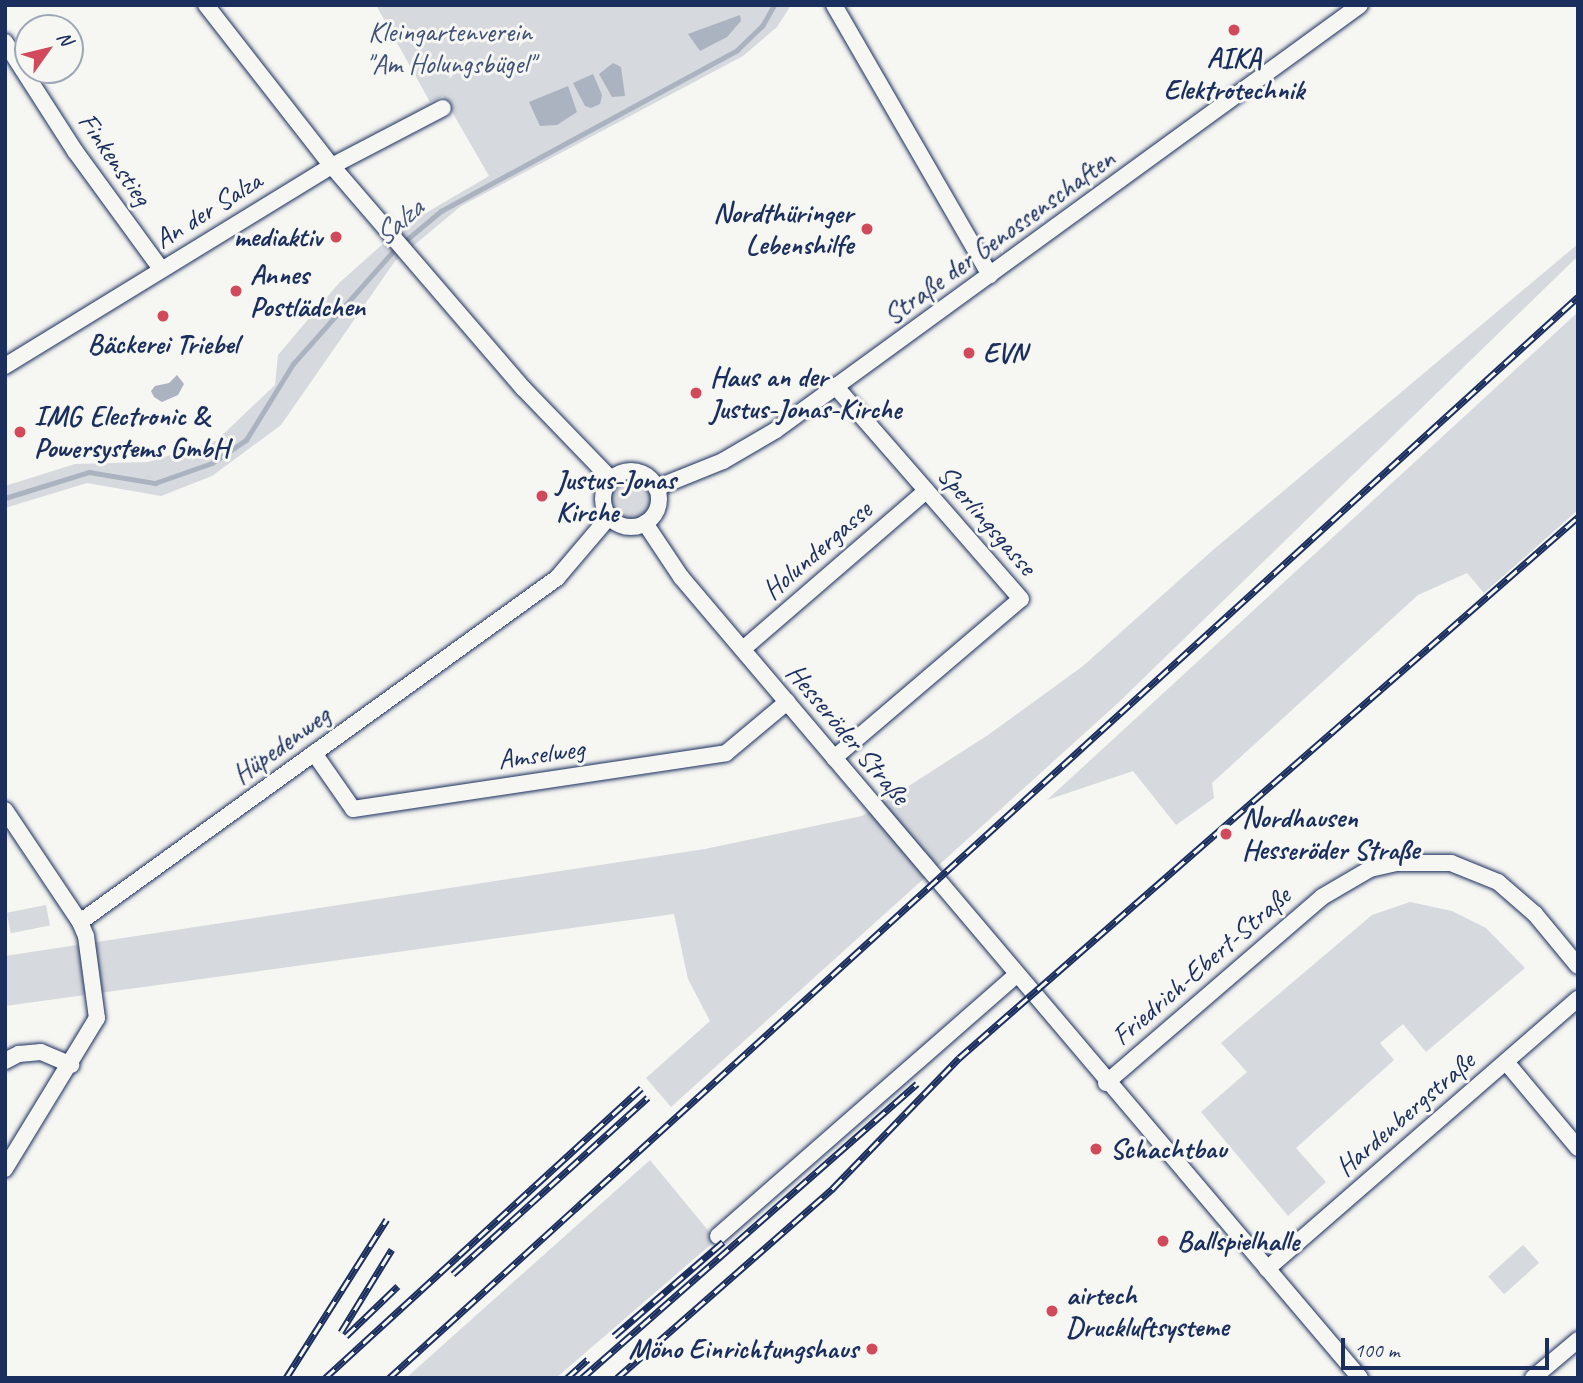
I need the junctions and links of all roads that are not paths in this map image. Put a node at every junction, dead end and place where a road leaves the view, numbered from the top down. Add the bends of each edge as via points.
1 (206, 5) edge
2 (834, 5) edge
3 (1360, 5) edge
4 (5, 42) edge
5 (443, 108) dead end
6 (332, 166) junction
7 (161, 270) junction
8 (990, 275) junction
9 (5, 366) edge
10 (835, 386) junction
11 (611, 479) junction
12 (656, 488) junction
13 (926, 491) junction
14 (609, 517) junction
15 (645, 523) junction
16 (743, 649) junction
17 (787, 702) junction
18 (314, 753) junction
19 (834, 758) junction
20 (5, 810) edge
21 (80, 922) junction
22 (1578, 966) edge
23 (1016, 975) junction
24 (1578, 999) edge
25 (5, 1061) edge
26 (1506, 1062) junction
27 (71, 1065) junction
28 (1106, 1083) junction
29 (1578, 1148) edge
30 (5, 1169) edge
31 (718, 1236) dead end
32 (1267, 1269) junction
33 (1578, 1340) edge
34 (1360, 1378) edge
35 (1534, 1378) edge

1 - 6 street
2 - 8 street
3 - 8 street, Straße der Genossenschaften
4 - 7 street, Finkenstieg via 75,151
5 - 6 street, An der Salza
6 - 7 street, An der Salza
6 - 11 street via 523,388
7 - 9 street, An der Salza
8 - 10 street, Straße der Genossenschaften
10 - 12 street, Straße der Genossenschaften via 776,430 723,461
10 - 13 street, Sperlingsgasse
11 - 12 street via 626,471 638,472
11 - 14 street via 603,498
12 - 15 street via 658,506
13 - 16 street, Holundergasse
13 - 19 street, Sperlingsgasse via 1021,598
14 - 15 street via 621,526
14 - 18 street, Hüpedenweg via 557,578
15 - 16 street, Hesseröder Straße via 681,578
16 - 17 street, Hesseröder Straße
17 - 18 street, Amselweg via 726,753 353,809
17 - 19 street, Hesseröder Straße
18 - 21 street, Hüpedenweg
19 - 23 street, Hesseröder Straße
20 - 21 street
21 - 27 street via 97,1018
22 - 28 street, Friedrich-Ebert-Straße via 1535,914 1498,882 1451,863 1395,863 1370,869 1322,897
23 - 28 street, Hesseröder Straße
23 - 31 street
24 - 26 street, Hardenbergstraße
25 - 27 street via 41,1052
26 - 29 street
26 - 32 street, Hardenbergstraße
27 - 30 street
28 - 32 street, Hesseröder Straße
32 - 34 street, Hesseröder Straße
33 - 35 street

